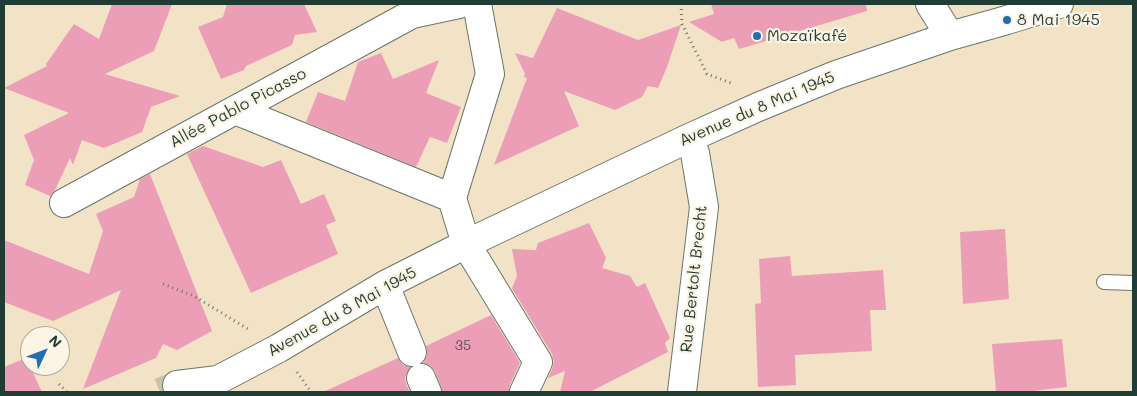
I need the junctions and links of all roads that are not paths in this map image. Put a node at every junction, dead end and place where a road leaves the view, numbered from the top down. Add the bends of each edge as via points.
1 (458, 4) edge
2 (477, 4) edge
3 (930, 4) edge
4 (1059, 4) edge
5 (409, 9) edge
6 (950, 36) junction
7 (235, 110) junction
8 (687, 139) junction
9 (452, 198) junction
10 (64, 203) dead end
11 (466, 244) junction
12 (1104, 282) dead end
13 (1133, 283) edge
14 (385, 285) junction
15 (412, 352) dead end
16 (177, 385) tunnel mouth
17 (212, 386) edge
18 (524, 392) edge
19 (682, 392) edge

1 - 5 street, Allée Pablo Picasso
2 - 9 street via 490,74
3 - 6 street
4 - 6 street, Avenue du 8 Mai 1945
5 - 7 street, Allée Pablo Picasso
6 - 8 street, Avenue du 8 Mai 1945 via 836,75
7 - 9 street
7 - 10 street, Allée Pablo Picasso
8 - 11 street, Avenue du 8 Mai 1945
8 - 19 street, Rue Bertolt Brecht via 695,153 704,207
9 - 11 street
11 - 14 street, Avenue du 8 Mai 1945
11 - 18 street via 538,362
12 - 13 lane
14 - 15 street
14 - 17 street, Avenue du 8 Mai 1945
16 - 17 street, Avenue du 8 Mai 1945

